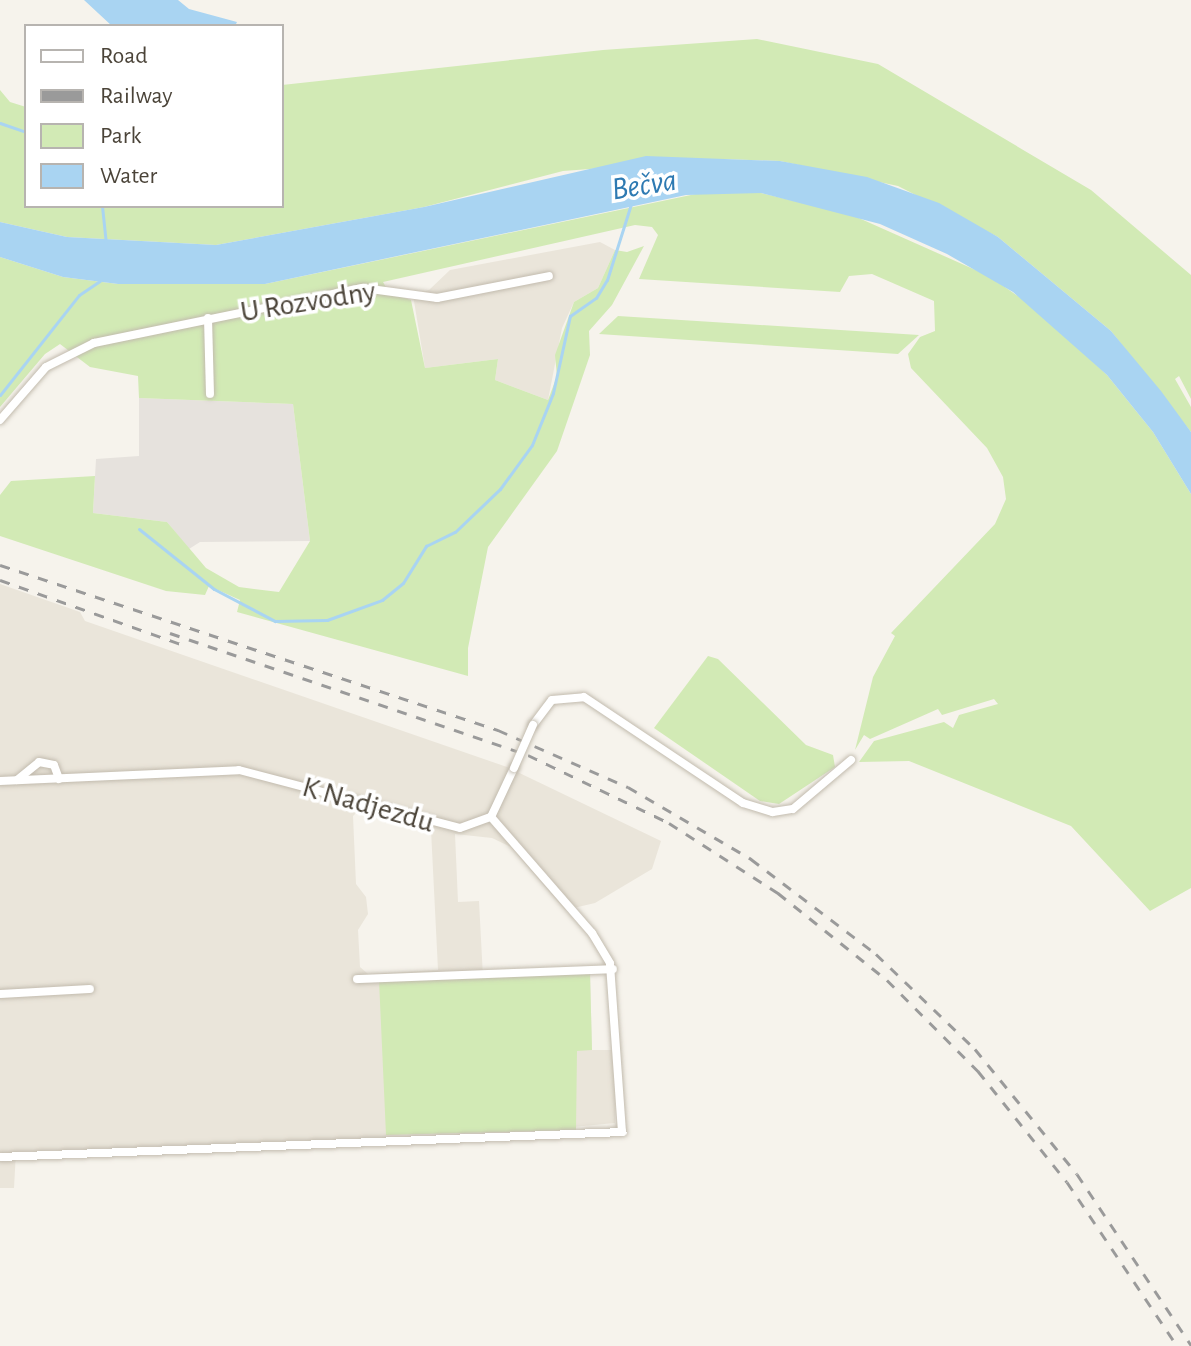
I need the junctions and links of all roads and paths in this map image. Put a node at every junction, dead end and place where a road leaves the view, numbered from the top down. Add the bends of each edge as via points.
1 (549, 276) dead end
2 (208, 318) junction
3 (210, 394) dead end
4 (0, 420) edge
5 (851, 760) dead end
6 (59, 779) junction
7 (0, 781) edge
8 (16, 781) junction
9 (491, 817) junction
10 (613, 969) junction
11 (357, 979) dead end
12 (90, 989) dead end
13 (0, 994) edge
14 (0, 1157) edge

1 - 2 street, U Rozvodny via 437,298 371,287
2 - 3 street, U Rozvodny
2 - 4 street, U Rozvodny via 94,343 55,360
5 - 9 street, bridge via 793,809 773,812 743,803 584,697 552,700 533,725
6 - 8 street, K Nadjezdu
6 - 8 street via 54,765 39,762
6 - 9 street, K Nadjezdu via 239,770 442,826 469,827
7 - 8 street, K Nadjezdu
9 - 10 street via 592,933
10 - 11 street
10 - 14 street via 622,1132
12 - 13 street

